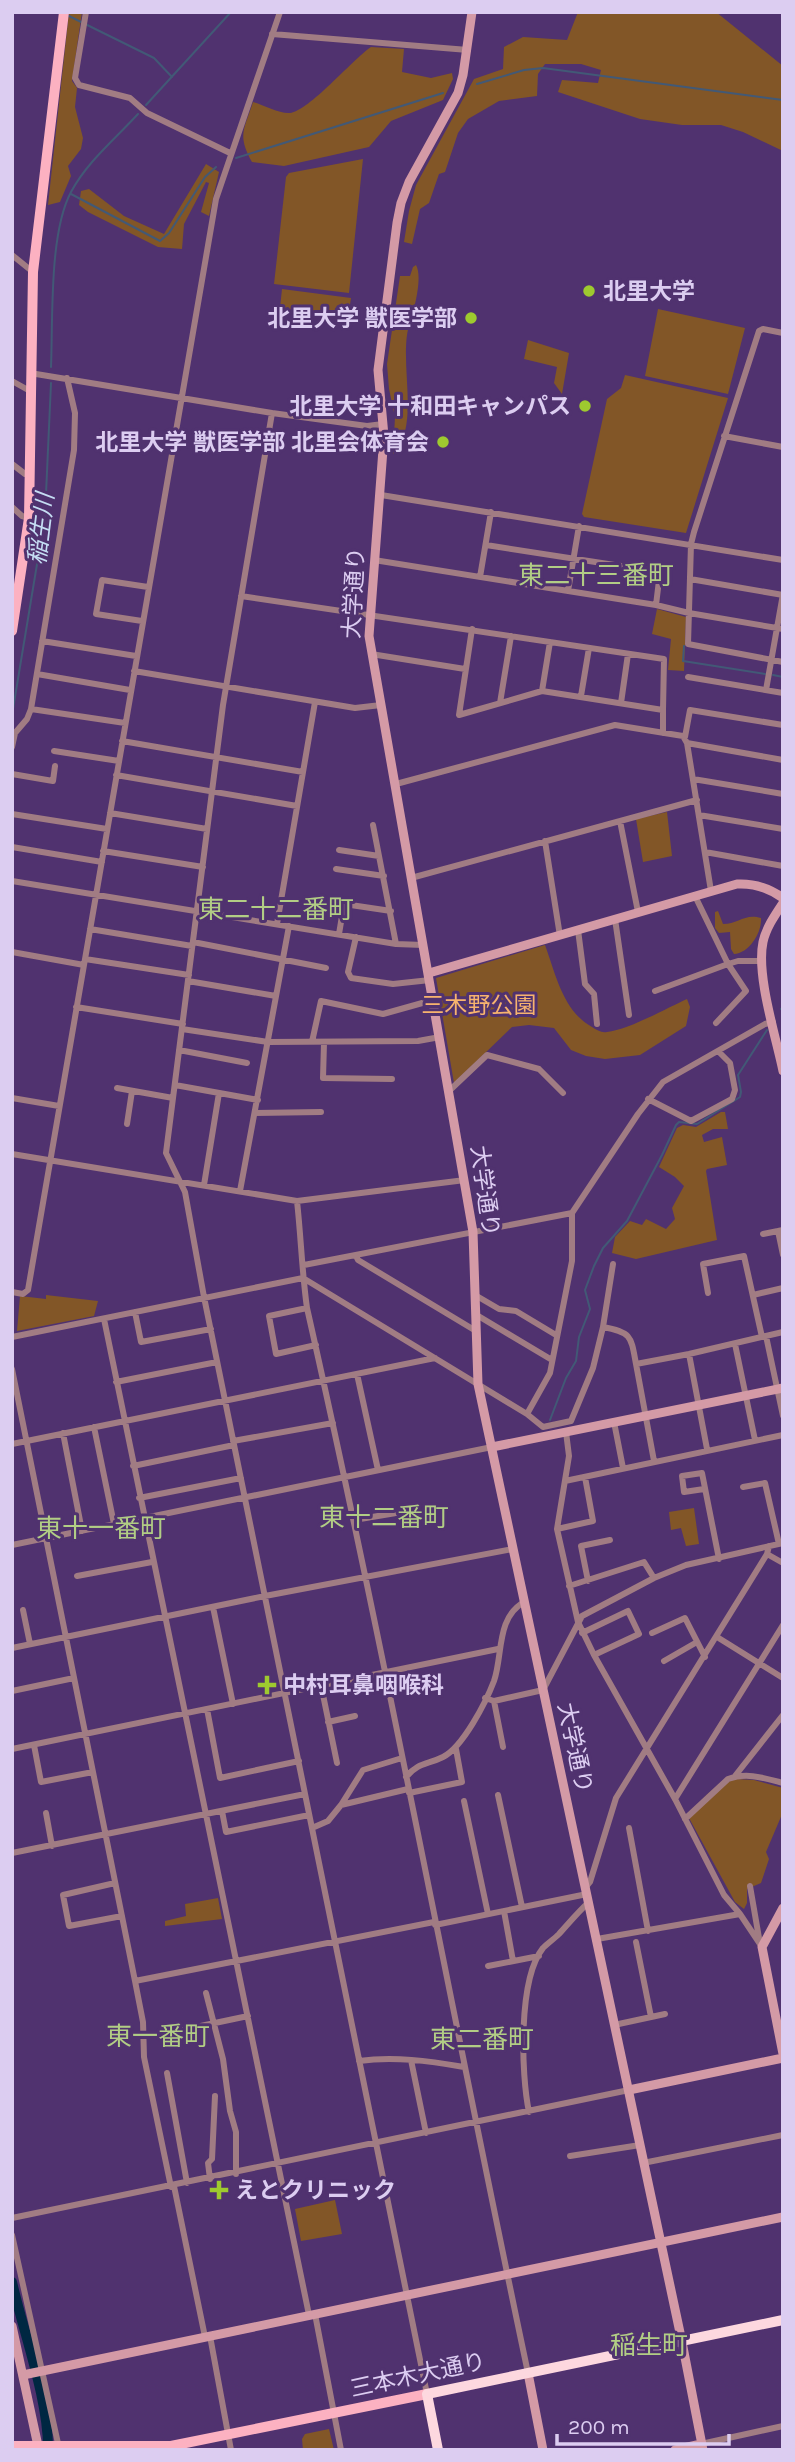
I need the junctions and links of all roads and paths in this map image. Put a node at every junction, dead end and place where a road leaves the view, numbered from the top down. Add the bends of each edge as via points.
1 (64, 12) edge
2 (86, 12) edge
3 (280, 12) edge
4 (472, 12) edge
5 (272, 34) junction
6 (468, 50) junction
7 (230, 153) junction
8 (12, 255) edge
9 (33, 272) junction
10 (783, 333) edge
11 (30, 373) junction
12 (67, 378) junction
13 (12, 381) edge
14 (30, 391) junction
15 (180, 399) junction
16 (272, 413) junction
17 (383, 424) junction
18 (724, 436) junction
19 (783, 447) edge
20 (12, 464) edge
21 (30, 474) junction
22 (381, 495) junction
23 (12, 507) edge
24 (491, 512) junction
25 (29, 518) junction
26 (579, 526) junction
27 (691, 544) junction
28 (486, 545) junction
29 (573, 559) junction
30 (374, 560) junction
31 (783, 560) edge
32 (480, 578) junction
33 (690, 579) junction
34 (148, 587) junction
35 (568, 591) junction
36 (783, 595) edge
37 (241, 596) junction
38 (656, 604) junction
39 (14, 613) edge
40 (690, 613) junction
41 (369, 614) junction
42 (142, 621) junction
43 (471, 629) junction
44 (780, 629) edge
45 (12, 631) edge
46 (511, 636) junction
47 (42, 641) junction
48 (550, 642) junction
49 (589, 648) junction
50 (371, 654) junction
51 (628, 654) junction
52 (136, 656) junction
53 (771, 660) junction
54 (783, 662) edge
55 (465, 669) junction
56 (134, 671) junction
57 (37, 674) junction
58 (688, 677) dead end
59 (226, 687) junction
60 (130, 690) junction
61 (766, 690) junction
62 (541, 691) junction
63 (783, 693) edge
64 (581, 696) junction
65 (315, 702) junction
66 (621, 703) junction
67 (500, 704) junction
68 (381, 705) junction
69 (31, 709) junction
70 (663, 710) junction
71 (125, 723) junction
72 (783, 726) edge
73 (663, 733) junction
74 (686, 740) junction
75 (122, 741) junction
76 (12, 747) edge
77 (54, 751) dead end
78 (216, 757) junction
79 (783, 760) edge
80 (118, 761) junction
81 (55, 766) dead end
82 (303, 772) junction
83 (12, 774) edge
84 (116, 775) junction
85 (694, 779) junction
86 (396, 784) junction
87 (212, 792) junction
88 (783, 794) edge
89 (697, 800) junction
90 (298, 806) junction
91 (110, 813) junction
92 (12, 814) edge
93 (699, 815) junction
94 (620, 821) junction
95 (373, 825) dead end
96 (107, 828) junction
97 (207, 829) junction
98 (783, 829) edge
99 (545, 841) junction
100 (12, 847) edge
101 (339, 850) dead end
102 (103, 851) junction
103 (705, 852) junction
104 (379, 856) junction
105 (102, 862) junction
106 (783, 866) edge
107 (203, 867) junction
108 (336, 869) dead end
109 (384, 876) junction
110 (411, 878) junction
111 (12, 881) edge
112 (711, 891) junction
113 (96, 894) junction
114 (695, 896) junction
115 (783, 900) edge
116 (198, 910) junction
117 (391, 911) junction
118 (638, 912) junction
119 (615, 919) junction
120 (277, 924) junction
121 (289, 926) junction
122 (90, 929) junction
123 (578, 930) junction
124 (339, 934) junction
125 (559, 936) junction
126 (356, 937) junction
127 (193, 944) junction
128 (396, 944) junction
129 (423, 945) junction
130 (12, 951) edge
131 (283, 959) junction
132 (85, 961) junction
133 (762, 961) junction
134 (728, 964) junction
135 (326, 968) dead end
136 (429, 977) junction
137 (188, 978) junction
138 (655, 991) dead end
139 (276, 996) junction
140 (433, 1000) junction
141 (76, 1007) junction
142 (629, 1015) dead end
143 (778, 1021) edge
144 (716, 1023) dead end
145 (597, 1024) dead end
146 (182, 1027) junction
147 (440, 1037) junction
148 (268, 1042) junction
149 (312, 1042) junction
150 (324, 1043) junction
151 (179, 1051) junction
152 (718, 1051) junction
153 (247, 1063) dead end
154 (783, 1071) edge
155 (392, 1079) dead end
156 (175, 1085) junction
157 (117, 1088) dead end
158 (132, 1091) junction
159 (449, 1091) junction
160 (219, 1093) junction
161 (563, 1093) dead end
162 (12, 1098) edge
163 (173, 1098) junction
164 (258, 1100) junction
165 (648, 1100) junction
166 (59, 1106) junction
167 (321, 1112) dead end
168 (255, 1113) junction
169 (127, 1124) dead end
170 (12, 1154) edge
171 (50, 1160) junction
172 (465, 1180) junction
173 (180, 1183) junction
174 (204, 1185) junction
175 (240, 1191) junction
176 (297, 1201) junction
177 (572, 1213) junction
178 (780, 1231) edge
179 (474, 1232) junction
180 (763, 1234) dead end
181 (783, 1255) edge
182 (356, 1256) junction
183 (613, 1264) dead end
184 (304, 1265) junction
185 (303, 1278) junction
186 (783, 1288) edge
187 (12, 1293) edge
188 (708, 1293) dead end
189 (475, 1295) junction
190 (753, 1295) junction
191 (204, 1297) junction
192 (307, 1308) junction
193 (135, 1312) junction
194 (475, 1314) junction
195 (104, 1319) junction
196 (603, 1327) junction
197 (211, 1329) junction
198 (476, 1331) junction
199 (783, 1332) edge
200 (556, 1335) junction
201 (12, 1337) edge
202 (764, 1337) junction
203 (735, 1344) junction
204 (316, 1345) junction
205 (689, 1354) junction
206 (435, 1358) junction
207 (552, 1360) junction
208 (218, 1362) junction
209 (636, 1364) junction
210 (12, 1369) edge
211 (357, 1374) junction
212 (324, 1380) junction
213 (116, 1382) junction
214 (478, 1384) junction
215 (780, 1388) edge
216 (746, 1395) junction
217 (225, 1400) junction
218 (698, 1405) junction
219 (527, 1414) junction
220 (646, 1415) junction
221 (783, 1416) edge
222 (124, 1421) junction
223 (614, 1422) junction
224 (333, 1423) junction
225 (94, 1427) junction
226 (566, 1432) junction
227 (63, 1433) junction
228 (783, 1435) edge
229 (755, 1440) junction
230 (28, 1441) junction
231 (234, 1443) junction
232 (12, 1444) edge
233 (492, 1447) junction
234 (707, 1449) junction
235 (654, 1461) junction
236 (133, 1466) junction
237 (623, 1468) junction
238 (378, 1470) junction
239 (585, 1476) junction
240 (345, 1477) junction
241 (241, 1478) junction
242 (565, 1481) junction
243 (743, 1487) dead end
244 (704, 1489) dead end
245 (245, 1497) junction
246 (139, 1498) junction
247 (402, 1512) dead end
248 (144, 1519) junction
249 (354, 1520) junction
250 (114, 1524) junction
251 (556, 1530) junction
252 (82, 1531) junction
253 (47, 1538) junction
254 (610, 1539) dead end
255 (781, 1543) edge
256 (12, 1545) edge
257 (513, 1549) junction
258 (768, 1550) junction
259 (719, 1559) junction
260 (152, 1562) junction
261 (783, 1563) edge
262 (77, 1576) dead end
263 (366, 1577) junction
264 (654, 1578) junction
265 (588, 1581) junction
266 (569, 1587) junction
267 (265, 1596) junction
268 (524, 1602) junction
269 (213, 1607) junction
270 (23, 1610) dead end
271 (164, 1617) junction
272 (578, 1622) junction
273 (783, 1625) edge
274 (582, 1633) junction
275 (652, 1633) dead end
276 (66, 1637) junction
277 (717, 1637) junction
278 (697, 1642) junction
279 (30, 1644) junction
280 (12, 1648) edge
281 (498, 1649) junction
282 (594, 1655) junction
283 (705, 1657) junction
284 (664, 1661) dead end
285 (759, 1663) junction
286 (385, 1673) junction
287 (74, 1678) junction
288 (783, 1678) edge
289 (321, 1685) junction
290 (543, 1690) junction
291 (12, 1691) edge
292 (285, 1693) junction
293 (485, 1698) junction
294 (494, 1701) junction
295 (233, 1704) junction
296 (207, 1709) junction
297 (184, 1714) junction
298 (783, 1715) edge
299 (355, 1716) dead end
300 (328, 1722) junction
301 (86, 1732) junction
302 (34, 1745) junction
303 (503, 1747) dead end
304 (12, 1749) edge
305 (456, 1749) junction
306 (647, 1749) junction
307 (402, 1758) junction
308 (299, 1761) junction
309 (337, 1763) dead end
310 (93, 1772) junction
311 (736, 1776) junction
312 (406, 1777) junction
313 (783, 1783) edge
314 (408, 1791) junction
315 (305, 1794) junction
316 (498, 1795) dead end
317 (675, 1799) junction
318 (464, 1801) dead end
319 (341, 1805) junction
320 (222, 1811) junction
321 (46, 1813) dead end
322 (205, 1814) junction
323 (309, 1815) junction
324 (685, 1819) junction
325 (312, 1828) junction
326 (629, 1828) dead end
327 (106, 1834) junction
328 (52, 1846) junction
329 (12, 1853) edge
330 (115, 1883) junction
331 (750, 1886) dead end
332 (587, 1894) junction
333 (522, 1908) junction
334 (783, 1908) edge
335 (504, 1912) junction
336 (488, 1914) junction
337 (740, 1914) junction
338 (122, 1916) junction
339 (435, 1923) junction
340 (648, 1931) junction
341 (597, 1939) junction
342 (336, 1942) junction
343 (636, 1942) dead end
344 (761, 1945) junction
345 (539, 1956) junction
346 (513, 1961) junction
347 (236, 1962) junction
348 (488, 1966) dead end
349 (135, 1981) junction
350 (206, 1993) dead end
351 (665, 2014) dead end
352 (248, 2016) junction
353 (652, 2017) junction
354 (214, 2024) junction
355 (614, 2025) junction
356 (177, 2031) dead end
357 (783, 2056) edge
358 (411, 2060) junction
359 (359, 2061) junction
360 (464, 2067) junction
361 (167, 2073) dead end
362 (629, 2090) junction
363 (215, 2096) dead end
364 (529, 2112) junction
365 (476, 2124) junction
366 (426, 2133) junction
367 (783, 2135) edge
368 (376, 2144) junction
369 (640, 2145) junction
370 (570, 2156) dead end
371 (643, 2163) junction
372 (279, 2165) junction
373 (236, 2174) junction
374 (210, 2179) junction
375 (187, 2183) junction
376 (172, 2187) junction
377 (783, 2217) edge
378 (12, 2218) edge
379 (12, 2235) edge
380 (661, 2242) junction
381 (506, 2275) junction
382 (407, 2295) junction
383 (312, 2315) junction
384 (783, 2320) edge
385 (12, 2326) edge
386 (207, 2336) junction
387 (682, 2342) junction
388 (41, 2370) junction
389 (26, 2374) junction
390 (528, 2374) junction
391 (427, 2394) junction
392 (334, 2413) junction
393 (783, 2426) edge
394 (228, 2436) junction
395 (12, 2446) edge
396 (39, 2447) edge
397 (57, 2447) edge
398 (702, 2447) edge
399 (231, 2450) edge
400 (341, 2450) edge
401 (438, 2450) edge
402 (543, 2450) edge
403 (675, 2450) edge

1 - 9 main road
2 - 7 street via 75,78 79,85 130,98 147,113
3 - 5 street
4 - 6 street, 大学通り
5 - 6 street
5 - 7 street
6 - 17 street, 大学通り via 455,101 401,203 379,370
7 - 15 street via 216,199
8 - 9 street
9 - 11 main road
10 - 18 street via 759,331
11 - 12 street
11 - 14 main road
12 - 15 street
12 - 47 street via 75,413 74,450
13 - 14 street
14 - 21 main road
15 - 16 street
15 - 34 street
16 - 17 street via 367,426
16 - 37 street
17 - 22 street, 大学通り
18 - 19 street
18 - 27 street
20 - 21 street
21 - 25 main road
22 - 24 street
22 - 30 street, 大学通り
23 - 25 street
24 - 26 street
24 - 28 street
25 - 39 main road
26 - 27 street
26 - 29 street
27 - 31 street
27 - 33 street
28 - 29 street
28 - 32 street
29 - 35 street
29 - 38 street via 660,572
30 - 32 street
30 - 41 street, 大学通り
32 - 35 street
33 - 36 street
33 - 40 street
34 - 42 street
34 - 42 street via 102,580 96,614
35 - 38 street
36 - 44 street
37 - 41 street
37 - 59 street
38 - 40 street
39 - 45 main road
40 - 44 street
40 - 53 street via 688,644
41 - 43 street
41 - 50 street, 大学通り
42 - 52 street
43 - 46 street
43 - 55 street
44 - 53 street
46 - 48 street
46 - 67 street
47 - 52 street
47 - 57 street
48 - 49 street
48 - 62 street
49 - 51 street
49 - 64 street
50 - 55 street
50 - 68 street, 大学通り
51 - 66 street
51 - 70 street via 664,659
52 - 56 street
53 - 54 street
53 - 61 street
55 - 67 street via 459,715
56 - 59 street
56 - 60 street
57 - 60 street
57 - 69 street
58 - 61 street
59 - 65 street
59 - 78 street
60 - 71 street
61 - 63 street
62 - 64 street
62 - 67 street
64 - 66 street
65 - 68 street via 355,708
65 - 82 street
66 - 70 street
68 - 86 street, 大学通り
69 - 71 street
69 - 76 street via 15,733
70 - 73 street
71 - 75 street
72 - 74 street via 690,710
73 - 74 street
73 - 86 street via 615,725
74 - 79 street
74 - 85 street
75 - 78 street
75 - 80 street
77 - 80 street
78 - 82 street
78 - 87 street
80 - 84 street
81 - 83 street via 53,781
82 - 90 street
84 - 87 street
84 - 91 street
85 - 88 street
85 - 89 street
86 - 110 street, 大学通り
87 - 90 street
87 - 97 street
89 - 93 street
89 - 94 street
90 - 120 street
91 - 96 street
91 - 97 street
92 - 96 street
93 - 98 street
93 - 103 street
94 - 99 street
94 - 118 street
95 - 104 street
96 - 102 street
97 - 107 street
99 - 110 street
99 - 125 street
100 - 105 street
101 - 104 street
102 - 105 street
102 - 107 street
103 - 106 street
103 - 112 street
104 - 109 street
105 - 113 street
107 - 116 street
108 - 109 street
109 - 117 street
110 - 129 street, 大学通り
111 - 113 street
112 - 114 street
112 - 115 street via 755,884
113 - 116 street
113 - 122 street
114 - 118 street
114 - 134 street
115 - 133 street via 763,943
116 - 120 street
116 - 127 street
117 - 124 street via 344,904
117 - 128 street
118 - 119 street
119 - 123 street
119 - 142 street
120 - 121 street
121 - 124 street
121 - 131 street
122 - 127 street
122 - 132 street
123 - 125 street
123 - 145 street
124 - 126 street
125 - 136 street
126 - 128 street
126 - 136 street via 348,972 351,978 393,984
127 - 131 street
127 - 137 street
128 - 129 street
129 - 136 street, 大学通り
130 - 132 street
131 - 135 street
131 - 139 street
132 - 137 street
132 - 141 street
133 - 134 street
133 - 143 street
134 - 138 street
134 - 144 street via 746,991
136 - 140 street, 大学通り
137 - 139 street
137 - 146 street
139 - 148 street
140 - 147 street, 大学通り
140 - 149 street via 383,1014 321,1001
141 - 146 street
141 - 166 street
143 - 152 street
143 - 154 street
146 - 148 street
146 - 151 street
147 - 150 street
147 - 159 street, 大学通り
148 - 149 street
148 - 164 street
149 - 150 street
150 - 155 street via 323,1078
151 - 153 street
151 - 156 street
152 - 165 street via 663,1082
152 - 165 street via 730,1063 732,1099 691,1121
156 - 160 street
156 - 163 street
157 - 158 street
158 - 163 street
158 - 169 street
159 - 161 street via 486,1055 539,1069
159 - 172 street, 大学通り
160 - 164 street
160 - 174 street
162 - 166 street
163 - 173 street via 166,1153
164 - 168 street
165 - 177 street
166 - 171 street
167 - 168 street
168 - 175 street
170 - 171 street
171 - 173 street
171 - 187 street via 28,1290
172 - 176 street
172 - 179 street, 大学通り
173 - 174 street
173 - 191 street
174 - 175 street
175 - 176 street
176 - 184 street
177 - 179 street
177 - 200 street via 572,1261
178 - 180 street
178 - 181 street
179 - 182 street
179 - 189 street, 大学通り
182 - 184 street
182 - 198 street
183 - 196 street
184 - 185 street
185 - 191 street
185 - 192 street
185 - 206 street
186 - 190 street
188 - 190 street via 703,1264 744,1256
189 - 194 street, 大学通り
189 - 200 street via 499,1309 516,1311
190 - 202 street
191 - 193 street
191 - 197 street
192 - 204 street
192 - 204 street via 269,1316 276,1354
193 - 195 street
193 - 197 street via 141,1342
194 - 198 street, 大学通り
194 - 207 street
195 - 201 street
195 - 213 street
196 - 209 street via 627,1334
196 - 219 street via 593,1368 571,1421 543,1427
197 - 208 street
198 - 214 street, 大学通り
199 - 202 street
200 - 207 street
202 - 203 street
202 - 215 street
203 - 205 street
203 - 216 street
204 - 212 street
205 - 209 street
205 - 218 street
206 - 211 street
206 - 214 street
207 - 219 street via 550,1373
208 - 213 street
208 - 217 street
209 - 220 street
210 - 230 street
211 - 212 street
211 - 238 street
212 - 217 street
212 - 224 street
213 - 222 street
214 - 219 street
214 - 233 street, 大学通り
215 - 216 street
215 - 221 street
216 - 218 street
216 - 229 street
217 - 222 street
217 - 231 street
218 - 220 street
218 - 234 street
220 - 223 street
220 - 235 street
222 - 225 street
222 - 236 street
223 - 226 street
223 - 237 street
224 - 231 street
224 - 240 street
225 - 227 street
225 - 250 street
226 - 233 street
226 - 242 street
227 - 230 street
227 - 252 street
228 - 229 street
229 - 234 street
230 - 232 street
230 - 253 street
231 - 236 street
231 - 241 street
233 - 238 street
233 - 257 street, 大学通り
234 - 235 street
235 - 237 street
236 - 246 street
237 - 239 street
238 - 240 street
239 - 242 street
239 - 251 street via 593,1521
240 - 245 street
240 - 249 street
241 - 245 street
241 - 246 street
242 - 251 street
243 - 255 street via 765,1483
244 - 259 street
245 - 248 street
245 - 267 street
246 - 248 street
247 - 249 street
248 - 250 street
248 - 260 street
249 - 263 street
250 - 252 street
251 - 266 street
252 - 253 street
253 - 256 street
253 - 276 street
254 - 265 street via 581,1546
255 - 258 street
257 - 263 street
257 - 268 street, 大学通り
258 - 259 street
258 - 261 street
258 - 277 street
259 - 264 street
260 - 262 street
260 - 271 street
263 - 267 street
263 - 286 street
264 - 265 street via 644,1562
264 - 272 street
265 - 266 street
266 - 272 street
267 - 269 street
267 - 292 street
268 - 281 street via 516,1607
268 - 290 street, 大学通り
269 - 271 street
269 - 295 street
270 - 279 street
271 - 276 street
271 - 297 street
272 - 274 street
272 - 290 street
273 - 285 street
274 - 282 street
274 - 282 street via 628,1611 639,1634
275 - 278 street via 685,1618
276 - 279 street
276 - 287 street
277 - 283 street
277 - 285 street
278 - 283 street
278 - 284 street
279 - 280 street
281 - 286 street
281 - 293 street via 494,1680
282 - 306 street
283 - 306 street
285 - 288 street
285 - 317 street
286 - 289 street
286 - 307 street
287 - 291 street
287 - 301 street
289 - 292 street
289 - 300 street
290 - 294 street
290 - 332 street, 大学通り
292 - 295 street
292 - 308 street
293 - 294 street
293 - 305 street
294 - 303 street
295 - 296 street
296 - 297 street
296 - 308 street via 220,1778
297 - 301 street
297 - 322 street
298 - 311 street
299 - 300 street
300 - 309 street
301 - 302 street
301 - 310 street
302 - 304 street
302 - 310 street via 41,1782
305 - 312 street via 421,1764
305 - 314 street via 463,1782
306 - 317 street
306 - 332 street via 616,1798
307 - 312 street
307 - 319 street via 363,1770
308 - 315 street
310 - 327 street
311 - 313 street
311 - 324 street
312 - 314 street
314 - 319 street
314 - 339 street
315 - 320 street
315 - 323 street
316 - 333 street
317 - 324 street
318 - 336 street
319 - 325 street via 328,1821
320 - 322 street
320 - 323 street via 226,1832
321 - 328 street
322 - 327 street
322 - 347 street
323 - 325 street
324 - 337 street via 724,1895
325 - 342 street
326 - 340 street
327 - 328 street
327 - 330 street
328 - 329 street
330 - 338 street
330 - 338 street via 63,1895 69,1926
331 - 344 street
332 - 333 street
332 - 341 street, 大学通り
332 - 345 street
333 - 335 street
334 - 344 street
335 - 336 street
335 - 346 street
336 - 339 street
337 - 340 street
337 - 344 street
338 - 349 street
339 - 342 street
339 - 360 street
340 - 341 street
341 - 355 street, 大学通り
342 - 347 street
342 - 359 street
343 - 353 street
344 - 357 street
345 - 346 street
345 - 364 street via 528,1986 524,2022
346 - 348 street
347 - 349 street
347 - 352 street
349 - 376 street via 144,2057
350 - 354 street
351 - 353 street
352 - 354 street
352 - 372 street
353 - 355 street
354 - 356 street
354 - 373 street via 236,2132
355 - 362 street, 大学通り
357 - 362 street
358 - 359 street
358 - 360 street
358 - 366 street
359 - 368 street
360 - 365 street
361 - 375 street
362 - 364 street
362 - 369 street, 大学通り
363 - 374 street
364 - 365 street
365 - 366 street
365 - 381 street
366 - 368 street
367 - 371 street
368 - 372 street
368 - 382 street
369 - 370 street
369 - 371 street, 大学通り
371 - 380 street, 大学通り
372 - 373 street
372 - 383 street
373 - 374 street
374 - 375 street
375 - 376 street
376 - 378 street
376 - 386 street
377 - 380 street
379 - 388 street
380 - 381 street
380 - 387 street, 大学通り
381 - 382 street
381 - 390 street
382 - 383 street
382 - 391 street
383 - 386 street
383 - 392 street
384 - 387 highway, 三本木大通り
385 - 389 street
386 - 388 street
386 - 394 street
387 - 390 highway, 三本木大通り
387 - 398 street, 大学通り
388 - 389 street
388 - 397 street
389 - 396 street
390 - 391 highway, 三本木大通り
390 - 402 street
391 - 392 main road, 三本木大通り
391 - 401 highway
392 - 394 main road, 三本木大通り
392 - 400 street
393 - 398 street
394 - 397 main road, 三本木大通り via 172,2446
394 - 399 street
395 - 396 main road, 三本木大通り
396 - 397 main road, 三本木大通り
398 - 403 street

